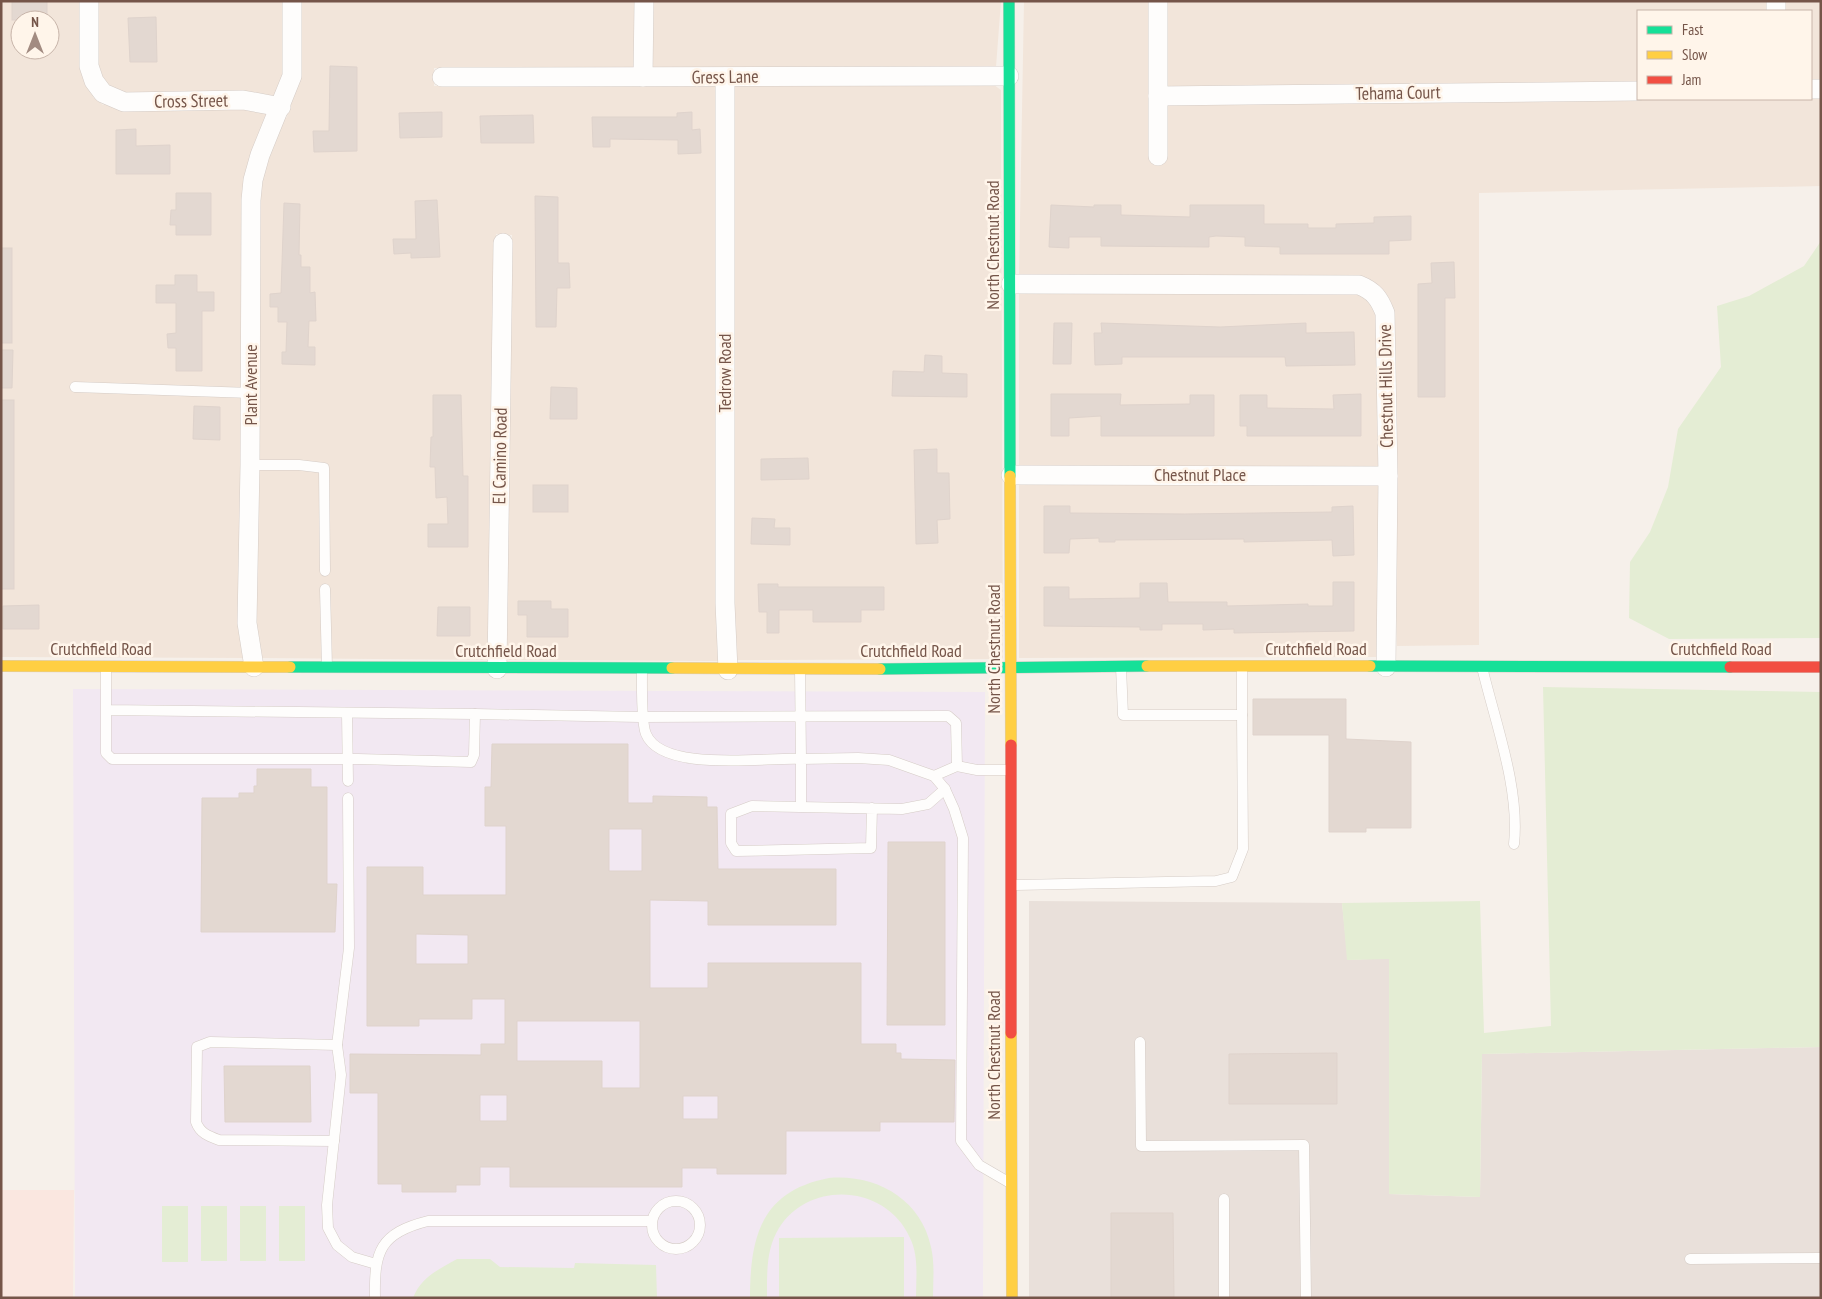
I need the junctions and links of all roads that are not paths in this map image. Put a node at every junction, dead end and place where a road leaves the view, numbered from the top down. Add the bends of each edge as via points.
1 (90, 1) edge
2 (292, 1) edge
3 (644, 1) edge
4 (1009, 1) edge
5 (1158, 1) edge
6 (1009, 76) junction
7 (442, 77) dead end
8 (643, 77) junction
9 (724, 77) junction
10 (1637, 91) edge
11 (1158, 96) junction
12 (280, 107) junction
13 (1158, 156) dead end
14 (504, 243) dead end
15 (1011, 284) junction
16 (74, 387) dead end
17 (251, 393) junction
18 (250, 465) junction
19 (1011, 475) junction
20 (1388, 476) junction
21 (326, 571) dead end
22 (325, 589) dead end
23 (1, 666) edge
24 (106, 666) junction
25 (1121, 666) junction
26 (1242, 666) junction
27 (1386, 666) junction
28 (1481, 666) junction
29 (254, 667) junction
30 (1821, 667) edge
31 (327, 668) junction
32 (1010, 668) junction
33 (497, 669) junction
34 (642, 669) junction
35 (800, 669) junction
36 (728, 670) junction
37 (106, 710) junction
38 (347, 713) junction
39 (476, 714) junction
40 (1242, 715) junction
41 (644, 717) junction
42 (800, 718) junction
43 (348, 759) junction
44 (801, 759) junction
45 (957, 766) junction
46 (1012, 770) junction
47 (934, 776) junction
48 (348, 781) dead end
49 (945, 789) junction
50 (348, 798) dead end
51 (801, 806) junction
52 (872, 808) junction
53 (1514, 844) dead end
54 (1012, 885) junction
55 (1140, 1042) dead end
56 (337, 1045) junction
57 (334, 1141) junction
58 (1012, 1184) junction
59 (1224, 1199) dead end
60 (652, 1221) junction
61 (1821, 1258) edge
62 (1690, 1259) dead end
63 (376, 1264) junction
64 (375, 1298) edge
65 (1012, 1298) edge
66 (1224, 1298) edge
67 (1306, 1298) edge

1 - 12 street, Cross Street via 90,66 94,81 103,92 124,102 243,100
2 - 12 street, Plant Avenue via 292,76
3 - 8 street
4 - 6 street, North Chestnut Road
5 - 11 street
6 - 9 street, Gress Lane
6 - 15 street, North Chestnut Road
7 - 8 street, Gress Lane
8 - 9 street, Gress Lane
9 - 36 street, Tedrow Road via 725,603
10 - 11 street, Tehama Court
11 - 13 street
12 - 17 street, Plant Avenue via 253,180
14 - 33 street, El Camino Road
15 - 19 street, North Chestnut Road
15 - 20 street, Chestnut Hills Drive via 1359,285 1370,290 1379,298 1385,313
16 - 17 lane
17 - 18 street, Plant Avenue
18 - 21 lane via 324,468
18 - 29 street, Plant Avenue via 248,623
19 - 20 street, Chestnut Place
19 - 32 street, North Chestnut Road
20 - 27 street, Chestnut Hills Drive
22 - 31 lane
23 - 24 street, Crutchfield Road
24 - 29 street, Crutchfield Road
24 - 37 lane
25 - 26 street, Crutchfield Road
25 - 32 street, Crutchfield Road
25 - 40 lane via 1123,715
26 - 27 street, Crutchfield Road
26 - 40 lane
27 - 28 street, Crutchfield Road
28 - 30 street, Crutchfield Road
28 - 53 lane via 1511,786 1516,828
29 - 31 street, Crutchfield Road
31 - 33 street, Crutchfield Road
32 - 35 street, Crutchfield Road
32 - 46 street, North Chestnut Road
33 - 34 street, Crutchfield Road
34 - 36 street, Crutchfield Road
34 - 41 lane
35 - 36 street, Crutchfield Road
35 - 42 lane
37 - 38 lane
37 - 43 lane via 106,753 112,759
38 - 39 lane
38 - 43 lane
39 - 41 lane
39 - 43 lane via 471,762
40 - 54 lane via 1243,849 1232,877 1216,881
41 - 42 lane
41 - 44 lane via 645,733 654,746 673,755 710,760
42 - 44 lane
42 - 45 lane via 948,716 956,723
43 - 48 lane
44 - 47 lane via 889,760
44 - 51 lane
45 - 46 lane via 977,770
45 - 47 lane
46 - 54 street, North Chestnut Road
47 - 49 lane
49 - 52 lane via 928,804 902,809
49 - 58 lane via 963,838 961,1141 979,1165
50 - 56 lane via 349,948
51 - 52 lane
51 - 52 lane via 752,806 731,814 730,843 736,851 871,848
54 - 58 street, North Chestnut Road
55 - 67 lane via 1141,1146 1304,1145
56 - 57 lane via 341,1075
56 - 57 lane via 210,1042 197,1047 195,1066 196,1122 198,1129 207,1135 219,1140
57 - 63 lane via 327,1205 328,1228 337,1245 352,1257
58 - 65 street, North Chestnut Road
59 - 66 lane
60 - 60 lane via 656,1240 670,1248 692,1243 700,1229 698,1214 679,1201 657,1209
60 - 63 lane via 428,1221 394,1234 381,1248
61 - 62 lane
63 - 64 lane

